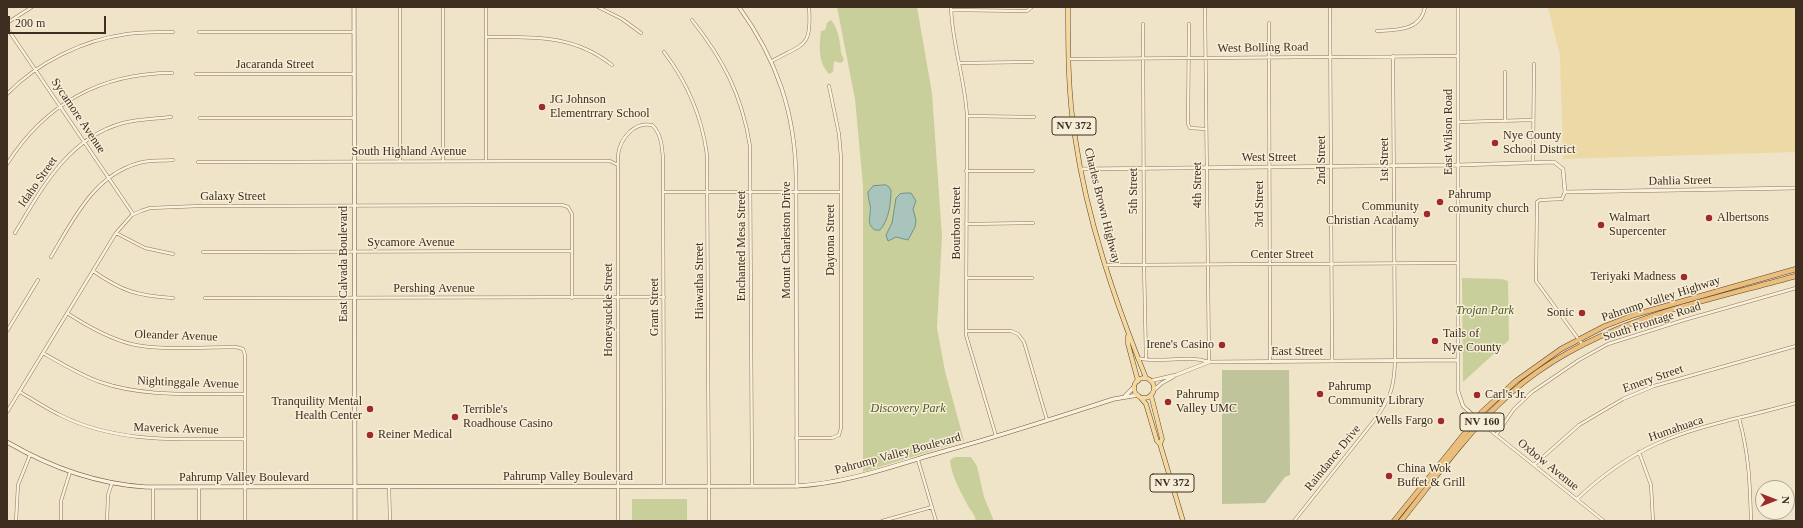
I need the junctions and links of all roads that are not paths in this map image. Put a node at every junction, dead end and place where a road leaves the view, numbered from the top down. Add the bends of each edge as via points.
1 (32, 7) edge
2 (354, 7) edge
3 (400, 7) edge
4 (443, 7) edge
5 (486, 7) edge
6 (598, 7) edge
7 (739, 7) edge
8 (809, 7) edge
9 (1032, 7) edge
10 (1068, 7) edge
11 (1205, 7) edge
12 (1330, 7) edge
13 (1425, 7) edge
14 (1458, 7) edge
15 (951, 9) edge
16 (692, 20) dead end
17 (7, 23) edge
18 (1269, 23) dead end
19 (1143, 24) dead end
20 (1189, 24) dead end
21 (7, 28) edge
22 (1377, 31) dead end
23 (173, 32) dead end
24 (199, 32) dead end
25 (354, 32) junction
26 (641, 33) dead end
27 (486, 37) junction
28 (664, 52) dead end
29 (1330, 56) junction
30 (1393, 56) junction
31 (1458, 56) junction
32 (1143, 58) junction
33 (1189, 58) junction
34 (1206, 58) junction
35 (1268, 58) junction
36 (1068, 59) junction
37 (772, 61) junction
38 (1032, 62) dead end
39 (959, 64) junction
40 (1534, 64) dead end
41 (612, 65) dead end
42 (36, 70) junction
43 (1505, 72) dead end
44 (172, 74) dead end
45 (196, 74) dead end
46 (354, 74) junction
47 (829, 86) dead end
48 (7, 94) edge
49 (60, 106) junction
50 (967, 116) junction
51 (171, 117) dead end
52 (1034, 117) dead end
53 (200, 118) dead end
54 (354, 118) junction
55 (1534, 120) junction
56 (1505, 121) junction
57 (1458, 122) junction
58 (656, 128) joint
59 (1206, 129) junction
60 (84, 142) junction
61 (173, 160) dead end
62 (400, 161) junction
63 (443, 161) junction
64 (486, 161) junction
65 (198, 162) dead end
66 (354, 162) junction
67 (1534, 162) junction
68 (7, 164) edge
69 (618, 165) junction
70 (1331, 166) junction
71 (1394, 166) junction
72 (1458, 166) junction
73 (1269, 167) junction
74 (1143, 168) junction
75 (1206, 168) junction
76 (1081, 169) junction
77 (966, 171) junction
78 (1033, 171) dead end
79 (109, 177) junction
80 (1796, 188) edge
81 (664, 192) junction
82 (708, 192) junction
83 (751, 192) junction
84 (796, 192) junction
85 (840, 192) junction
86 (1565, 192) junction
87 (354, 206) junction
88 (133, 214) junction
89 (966, 224) junction
90 (1033, 224) dead end
91 (116, 232) junction
92 (15, 233) dead end
93 (572, 251) junction
94 (203, 252) dead end
95 (354, 252) junction
96 (173, 254) dead end
97 (50, 257) dead end
98 (1394, 263) junction
99 (1458, 263) junction
100 (1144, 264) junction
101 (1207, 264) junction
102 (1270, 264) junction
103 (1331, 264) junction
104 (1106, 265) junction
105 (1796, 269) edge
106 (93, 270) junction
107 (1796, 276) edge
108 (966, 278) junction
109 (1032, 278) dead end
110 (1766, 278) junction
111 (38, 280) dead end
112 (1796, 288) edge
113 (1735, 293) junction
114 (618, 297) junction
115 (664, 297) junction
116 (173, 298) dead end
117 (205, 298) dead end
118 (354, 298) junction
119 (572, 298) junction
120 (68, 313) junction
121 (7, 331) edge
122 (966, 331) junction
123 (1128, 335) junction
124 (1579, 339) junction
125 (1582, 344) junction
126 (1796, 346) edge
127 (44, 353) junction
128 (1137, 358) junction
129 (1146, 359) junction
130 (1458, 360) junction
131 (1332, 361) junction
132 (1395, 361) junction
133 (1209, 362) junction
134 (1270, 362) junction
135 (1176, 375) junction
136 (1146, 378) junction
137 (1138, 381) junction
138 (1150, 381) junction
139 (1134, 387) junction
140 (20, 392) junction
141 (1503, 392) junction
142 (1152, 393) junction
143 (245, 394) junction
144 (1125, 396) junction
145 (1139, 396) junction
146 (1796, 403) edge
147 (7, 412) edge
148 (1739, 418) junction
149 (1476, 419) junction
150 (1047, 420) junction
151 (1481, 423) junction
152 (1496, 434) junction
153 (996, 436) junction
154 (796, 438) junction
155 (245, 439) junction
156 (7, 442) edge
157 (1160, 444) junction
158 (1457, 451) junction
159 (1639, 452) junction
160 (30, 455) junction
161 (918, 460) junction
162 (1534, 465) junction
163 (70, 472) junction
164 (112, 483) junction
165 (796, 486) junction
166 (389, 487) junction
167 (618, 487) junction
168 (664, 487) junction
169 (710, 487) junction
170 (752, 487) junction
171 (153, 488) junction
172 (199, 488) junction
173 (244, 488) junction
174 (355, 488) junction
175 (1576, 499) junction
176 (932, 507) junction
177 (889, 520) edge
178 (16, 521) edge
179 (61, 521) edge
180 (107, 521) edge
181 (153, 521) edge
182 (199, 521) edge
183 (245, 521) edge
184 (355, 521) edge
185 (390, 521) edge
186 (618, 521) edge
187 (709, 521) edge
188 (882, 521) edge
189 (936, 521) edge
190 (1184, 521) edge
191 (1294, 521) edge
192 (1394, 521) edge
193 (1401, 521) edge
194 (1604, 521) edge
195 (1652, 521) edge
196 (1751, 521) edge

1 - 17 street
2 - 25 main road, East Calvada Boulevard
3 - 62 street
4 - 63 street
5 - 27 street
6 - 26 street via 622,19
7 - 37 street, Mount Charleston Drive
8 - 37 street via 810,25 807,39 796,49
9 - 15 street via 1027,10
10 - 36 main road, Charles Brown Highway / NV 372
11 - 34 street, 4th Street
12 - 29 street, 2nd Street
13 - 22 street via 1424,14 1413,27
14 - 31 street, East Wilson Road
15 - 39 street, Bourbon Street
16 - 83 street, Enchanted Mesa Street via 718,54 737,94 750,146
18 - 35 street, 3rd Street
19 - 32 street, 5th Street
20 - 33 street
21 - 42 street, Sycamore Avenue
23 - 42 street via 109,37 72,50
24 - 25 street
25 - 46 main road, East Calvada Boulevard
27 - 41 street via 558,39 590,50
27 - 64 street
28 - 82 street, Hiawatha Street via 688,90 699,116 707,150
29 - 30 street, West Bolling Road
29 - 35 street, West Bolling Road
29 - 70 street, 2nd Street
30 - 31 street, West Bolling Road
30 - 71 street, 1st Street
31 - 57 street, East Wilson Road
32 - 33 street, West Bolling Road
32 - 36 street, West Bolling Road
32 - 74 street, 5th Street
33 - 34 street, West Bolling Road
33 - 59 street via 1188,124 1190,128
34 - 35 street, West Bolling Road
34 - 59 street, 4th Street
35 - 73 street, 3rd Street
36 - 76 main road, Charles Brown Highway / NV 372 via 1072,110
37 - 84 street, Mount Charleston Drive via 787,103 792,128 796,156
38 - 39 street
39 - 50 street, Bourbon Street via 966,96
40 - 55 street
42 - 48 street
42 - 49 street, Sycamore Avenue
43 - 56 street
44 - 49 street via 134,76 111,81
45 - 46 street, Jacaranda Street
46 - 54 main road, East Calvada Boulevard
47 - 85 street, Daytona Street via 839,134
49 - 60 street, Sycamore Avenue
49 - 68 street via 21,142
50 - 52 street
50 - 77 street, Bourbon Street
51 - 60 street, Idaho Street via 123,123 104,130
53 - 54 street
54 - 66 main road, East Calvada Boulevard
55 - 56 street
55 - 67 street
56 - 57 street
57 - 72 street, East Wilson Road
58 - 69 street, Honeysuckle Street via 643,124 630,132 619,148
58 - 81 street, Grant Street via 661,144
59 - 75 street, 4th Street
60 - 79 street, Sycamore Avenue
60 - 92 street, Idaho Street via 53,172
61 - 79 street via 141,162
62 - 63 street, South Highland Avenue
62 - 66 street, South Highland Avenue
63 - 64 street, South Highland Avenue
64 - 69 street, South Highland Avenue via 610,161
65 - 66 street, South Highland Avenue
66 - 87 main road, East Calvada Boulevard
67 - 72 street
67 - 86 street via 1554,162 1563,169
69 - 114 street, Honeysuckle Street
70 - 71 street, West Street
70 - 73 street, West Street
70 - 103 street, 2nd Street
71 - 72 street, West Street
71 - 98 street, 1st Street
72 - 99 street, East Wilson Road
73 - 75 street, West Street
73 - 102 street, 3rd Street
74 - 75 street, West Street
74 - 76 street, West Street
74 - 100 street, 5th Street
75 - 101 street, 4th Street
76 - 104 main road, Charles Brown Highway / NV 372
77 - 78 street
77 - 89 street, Bourbon Street
79 - 88 street, Sycamore Avenue
79 - 97 street via 86,200
80 - 86 street, Dahlia Street
81 - 82 street
81 - 115 street, Grant Street
82 - 83 street
82 - 169 street, Hiawatha Street
83 - 84 street
83 - 170 street, Enchanted Mesa Street
84 - 85 street
84 - 154 street, Mount Charleston Drive
85 - 154 street, Daytona Street via 841,428 839,435 832,438
86 - 124 street via 1562,199 1537,202 1536,281
87 - 88 street, Galaxy Street via 200,206 150,208
87 - 93 street, Galaxy Street via 562,205 568,207 572,214
87 - 95 main road, East Calvada Boulevard
88 - 91 street, Galaxy Street
89 - 90 street
89 - 108 street, Bourbon Street
91 - 96 street via 145,248
91 - 106 street, Galaxy Street
93 - 95 street, Sycamore Avenue
93 - 119 street
94 - 95 street, Sycamore Avenue
95 - 118 main road, East Calvada Boulevard
98 - 99 street, Center Street
98 - 103 street, Center Street
98 - 132 street, 1st Street
99 - 130 street, East Wilson Road
100 - 101 street, Center Street
100 - 104 street, Center Street
100 - 129 street, 5th Street
101 - 102 street, Center Street
101 - 133 street, 4th Street
102 - 103 street, Center Street
102 - 134 street, 3rd Street
103 - 131 street, 2nd Street
104 - 123 main road, Charles Brown Highway / NV 372
105 - 110 highway, Pahrump Valley Highway / NV 160
106 - 116 street via 114,285 137,295
106 - 120 street, Galaxy Street
107 - 113 highway, Pahrump Valley Highway / NV 160
108 - 109 street
108 - 122 street, Bourbon Street
110 - 113 highway
110 - 124 highway, Pahrump Valley Highway / NV 160 via 1634,315
111 - 121 street
112 - 152 street, South Frontage Road via 1608,344 1532,392 1514,409
113 - 125 highway, Pahrump Valley Highway / NV 160 via 1625,324
114 - 115 street, Pershing Avenue
114 - 119 street, Pershing Avenue
114 - 167 street, Honeysuckle Street
115 - 168 street, Grant Street
117 - 118 street, Pershing Avenue
118 - 119 street, Pershing Avenue
118 - 174 main road, East Calvada Boulevard
120 - 127 street, Galaxy Street
120 - 143 street, Oleander Avenue via 109,336 132,344 153,347 236,346 243,349
122 - 150 street via 1011,331 1018,334 1024,342
122 - 153 street, Bourbon Street
123 - 128 main road, Charles Brown Highway / NV 372 via 1133,342
123 - 137 main road, Charles Brown Highway / NV 372
124 - 125 street
124 - 141 highway, Pahrump Valley Highway / NV 160 via 1541,362
125 - 151 highway, Pahrump Valley Highway / NV 160 via 1526,380 1500,402
126 - 162 street, Emery Street via 1661,384 1623,399 1579,425
127 - 140 street, Galaxy Street
127 - 143 street, Nightinggale Avenue via 86,377 133,391
128 - 129 street, East Street
128 - 136 main road, Charles Brown Highway / NV 372
129 - 133 street, East Street via 1179,358
130 - 132 street, East Street
130 - 149 street, East Wilson Road via 1459,398
131 - 132 street, East Street
131 - 134 street, East Street
132 - 191 street, Raindance Drive via 1392,390 1385,406
133 - 134 street, East Street
133 - 135 street
135 - 138 street
135 - 142 street
136 - 137 main road
136 - 138 main road, NV 372
137 - 139 main road
138 - 142 main road, NV 372 via 1153,385
139 - 144 main road, Pahrump Valley Boulevard
139 - 145 main road, NV 372
140 - 147 street, Galaxy Street
140 - 155 street, Maverick Avenue via 63,417 124,436
141 - 149 highway, Pahrump Valley Highway / NV 160
141 - 151 highway via 1481,418
142 - 145 main road via 1146,398
142 - 157 main road, NV 372 via 1162,439
143 - 155 street
144 - 145 main road, Pahrump Valley Boulevard
144 - 150 main road, Pahrump Valley Boulevard
145 - 157 main road, NV 372 via 1146,404
146 - 148 street, Humahuaca
148 - 159 street, Humahuaca via 1657,443
148 - 196 street via 1750,470
149 - 158 highway via 1476,424
149 - 192 highway, Pahrump Valley Highway / NV 160
150 - 153 main road, Pahrump Valley Boulevard
151 - 152 street, Oxbow Avenue
151 - 158 highway, Pahrump Valley Highway / NV 160
152 - 162 street, Oxbow Avenue
153 - 161 main road, Pahrump Valley Boulevard
154 - 165 street, Mount Charleston Drive
155 - 173 street
156 - 160 main road, Pahrump Valley Boulevard
157 - 190 main road, NV 372
158 - 193 highway, Pahrump Valley Highway / NV 160
159 - 175 street, Humahuaca via 1607,473
159 - 195 street via 1651,485
160 - 163 main road, Pahrump Valley Boulevard
160 - 178 street via 18,485
161 - 165 main road, Pahrump Valley Boulevard via 844,480
161 - 176 street
162 - 175 street, Oxbow Avenue
163 - 164 main road, Pahrump Valley Boulevard
163 - 179 street via 61,501
164 - 171 main road, Pahrump Valley Boulevard
164 - 180 street via 108,495
165 - 170 main road, Pahrump Valley Boulevard
166 - 167 main road, Pahrump Valley Boulevard
166 - 174 main road, Pahrump Valley Boulevard
166 - 185 street
167 - 168 main road, Pahrump Valley Boulevard
167 - 186 street, Honeysuckle Street
168 - 169 main road, Pahrump Valley Boulevard
169 - 170 main road, Pahrump Valley Boulevard
169 - 187 street, Hiawatha Street
171 - 172 main road, Pahrump Valley Boulevard
171 - 181 street
172 - 173 main road, Pahrump Valley Boulevard
172 - 182 street
173 - 174 main road, Pahrump Valley Boulevard
173 - 183 street
174 - 184 main road, East Calvada Boulevard
175 - 194 street, Oxbow Avenue
176 - 177 street
176 - 189 street
177 - 188 street

